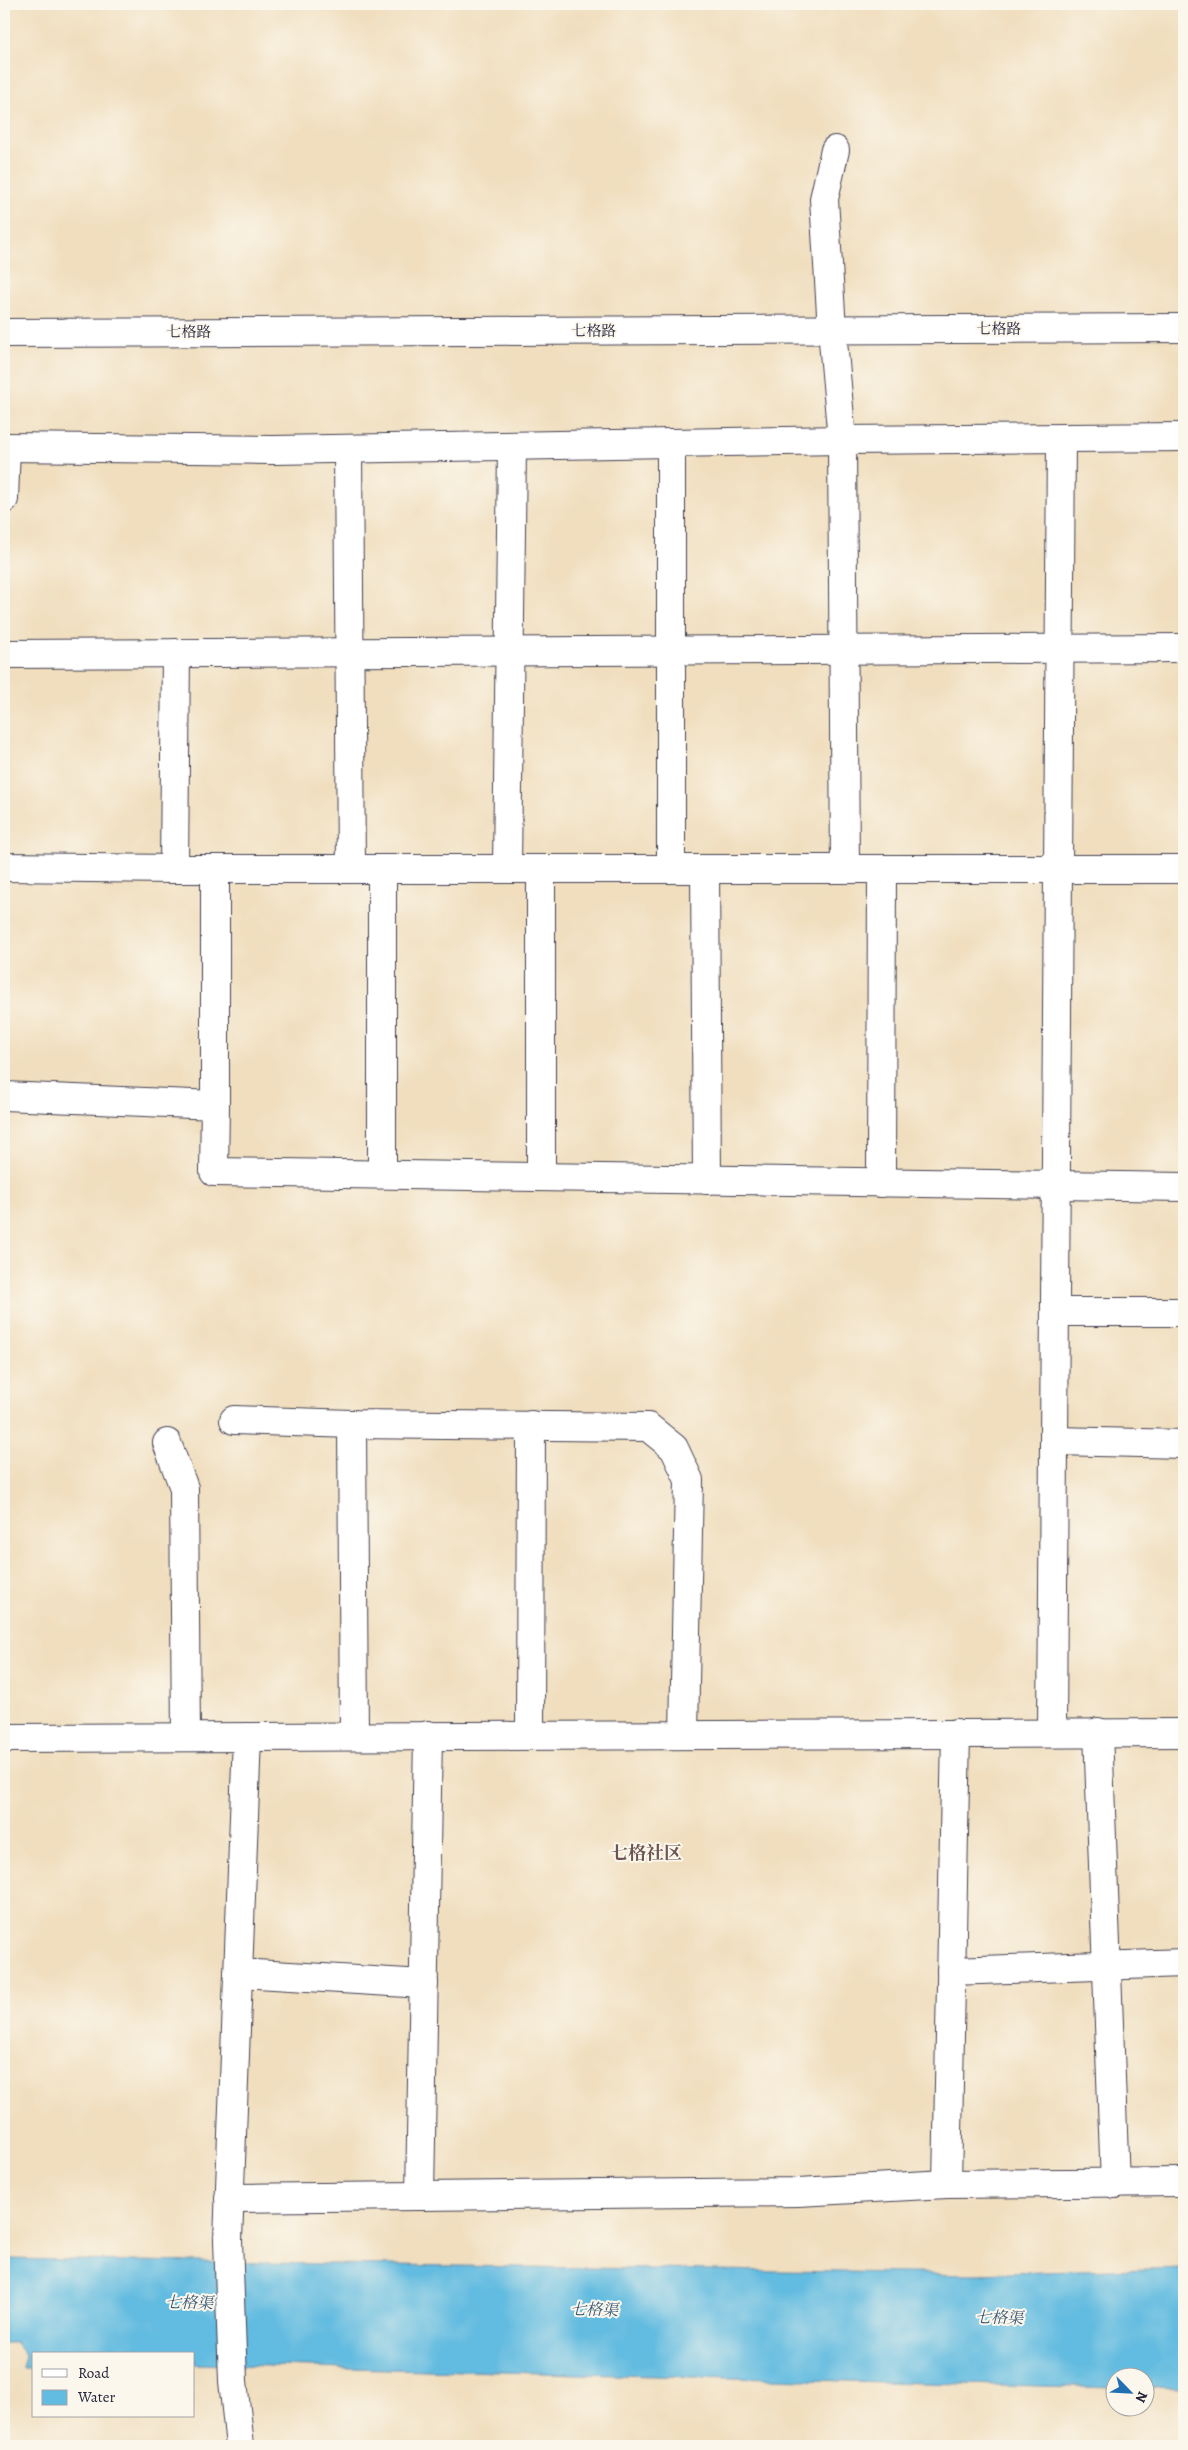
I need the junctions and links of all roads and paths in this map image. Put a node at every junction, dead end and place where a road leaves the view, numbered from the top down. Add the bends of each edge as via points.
1 (835, 150) dead end
2 (1184, 328) edge
3 (832, 330) junction
4 (4, 333) edge
5 (1184, 437) edge
6 (1061, 438) junction
7 (842, 440) junction
8 (671, 443) junction
9 (512, 446) junction
10 (5, 447) edge
11 (348, 449) junction
12 (4, 499) edge
13 (1060, 648) junction
14 (1184, 648) edge
15 (671, 650) junction
16 (843, 650) junction
17 (509, 651) junction
18 (349, 652) junction
19 (176, 653) junction
20 (4, 654) edge
21 (4, 867) edge
22 (215, 869) junction
23 (351, 869) junction
24 (507, 869) junction
25 (540, 869) junction
26 (671, 869) junction
27 (705, 869) junction
28 (845, 869) junction
29 (882, 869) junction
30 (1059, 869) junction
31 (1184, 869) edge
32 (174, 870) junction
33 (382, 870) junction
34 (4, 1096) edge
35 (216, 1104) junction
36 (382, 1174) junction
37 (542, 1177) junction
38 (707, 1180) junction
39 (882, 1183) junction
40 (1056, 1186) junction
41 (1184, 1187) edge
42 (1056, 1312) junction
43 (1184, 1312) edge
44 (234, 1420) dead end
45 (352, 1424) junction
46 (531, 1425) junction
47 (1055, 1441) junction
48 (167, 1443) dead end
49 (1184, 1444) edge
50 (1052, 1732) junction
51 (1098, 1732) junction
52 (956, 1733) junction
53 (1184, 1733) edge
54 (684, 1734) junction
55 (428, 1735) junction
56 (530, 1735) junction
57 (247, 1736) junction
58 (354, 1736) junction
59 (186, 1737) junction
60 (4, 1738) edge
61 (1184, 1963) edge
62 (1107, 1965) junction
63 (951, 1971) junction
64 (238, 1973) junction
65 (424, 1984) junction
66 (1184, 2182) edge
67 (947, 2184) junction
68 (1115, 2184) junction
69 (420, 2196) junction
70 (229, 2198) junction
71 (240, 2446) edge

1 - 3 street via 824,199
2 - 3 street, 七格路
3 - 4 street, 七格路
3 - 7 street
5 - 6 street
6 - 7 street
6 - 13 street
7 - 8 street
7 - 16 street
8 - 9 street
8 - 15 street
9 - 11 street
9 - 17 street
10 - 11 street
10 - 12 street
11 - 18 street
13 - 14 street
13 - 16 street
13 - 30 street
15 - 16 street
15 - 17 street
15 - 26 street
16 - 28 street
17 - 18 street
17 - 24 street
18 - 19 street
18 - 23 street
19 - 20 street
19 - 32 street
21 - 32 street
22 - 23 street
22 - 32 street
22 - 35 street
23 - 33 street
24 - 25 street
24 - 33 street
25 - 26 street
25 - 37 street
26 - 27 street
27 - 28 street
27 - 38 street
28 - 29 street
29 - 30 street
29 - 39 street
30 - 31 street
30 - 40 street
33 - 36 street
34 - 35 street
35 - 36 street via 214,1172
36 - 37 street
37 - 38 street
38 - 39 street
39 - 40 street
40 - 41 street
40 - 42 street
42 - 43 street
42 - 47 street
44 - 45 street
45 - 46 street
45 - 58 street
46 - 54 street via 648,1427 674,1448 688,1480
46 - 56 street
47 - 49 street
47 - 50 street
48 - 59 street via 184,1488
50 - 51 street
50 - 52 street
51 - 53 street
51 - 62 street
52 - 54 street
52 - 63 street
54 - 56 street
55 - 56 street
55 - 58 street
55 - 65 street
57 - 58 street
57 - 59 street
57 - 64 street
59 - 60 street
61 - 62 street
62 - 63 street
62 - 68 street
63 - 67 street
64 - 65 street
64 - 70 street
65 - 69 street
66 - 68 street
67 - 68 street
67 - 69 street via 798,2192
69 - 70 street
70 - 71 street via 234,2381

